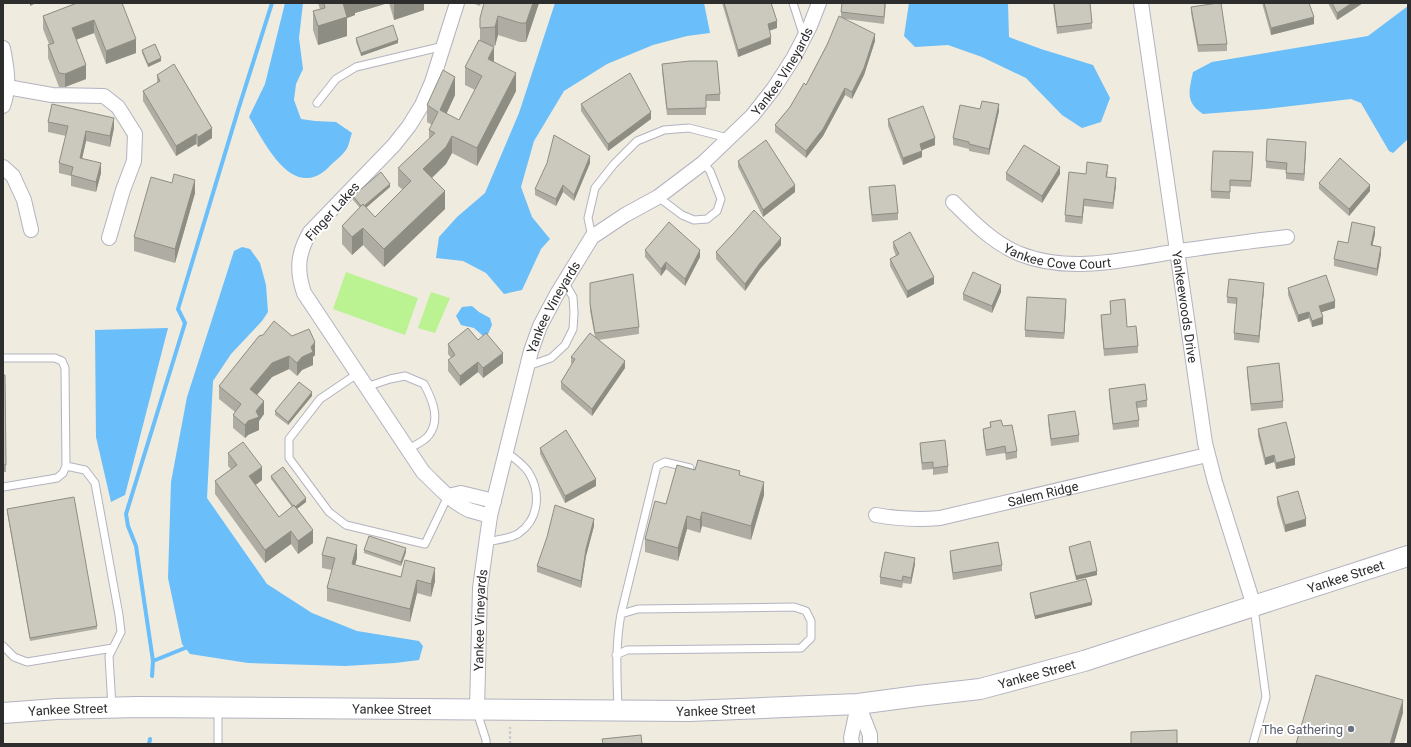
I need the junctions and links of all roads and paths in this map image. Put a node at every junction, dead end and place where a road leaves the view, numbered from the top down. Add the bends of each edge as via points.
1 (457, 3) edge
2 (793, 3) edge
3 (819, 3) edge
4 (1141, 3) edge
5 (804, 38) junction
6 (444, 46) junction
7 (3, 48) edge
8 (7, 87) junction
9 (317, 103) dead end
10 (3, 106) edge
11 (728, 138) junction
12 (703, 163) junction
13 (3, 167) edge
14 (658, 197) junction
15 (952, 202) dead end
16 (31, 230) dead end
17 (592, 237) junction
18 (1287, 237) dead end
19 (109, 238) dead end
20 (1178, 252) junction
21 (565, 283) junction
22 (3, 358) edge
23 (528, 366) junction
24 (357, 374) junction
25 (366, 387) junction
26 (408, 449) junction
27 (506, 452) junction
28 (1207, 455) junction
29 (66, 466) junction
30 (690, 468) edge
31 (3, 487) edge
32 (448, 496) junction
33 (494, 501) junction
34 (876, 515) dead end
35 (490, 516) junction
36 (487, 542) junction
37 (1408, 556) edge
38 (1254, 606) junction
39 (621, 614) junction
40 (3, 646) edge
41 (113, 648) junction
42 (616, 655) junction
43 (858, 704) junction
44 (218, 707) junction
45 (112, 708) junction
46 (476, 710) junction
47 (618, 710) junction
48 (3, 713) edge
49 (218, 744) edge
50 (486, 744) edge
51 (852, 744) edge
52 (870, 744) edge
53 (1253, 744) edge

1 - 6 street, Finger Lakes
2 - 5 lane
3 - 5 street, Yankee Vineyards
4 - 20 street, Yankeewoods Drive
5 - 11 street, Yankee Vineyards via 774,88 752,116
6 - 9 lane via 356,67 336,79
6 - 24 street, Finger Lakes via 422,105 409,126 394,145 310,232 300,255 300,280 304,293
7 - 8 street
8 - 10 street
8 - 19 street via 52,95 104,96 118,107 135,134 134,161
11 - 12 street, Yankee Vineyards
11 - 17 lane via 689,128 664,130 637,142 614,164 595,188 588,218
12 - 14 street, Yankee Vineyards
12 - 14 lane via 710,171 721,199 717,212 707,220 688,218
13 - 16 street via 13,176 24,200
14 - 17 street, Yankee Vineyards
15 - 20 street, Yankee Cove Court via 996,241 1038,260 1057,264 1077,264
17 - 21 street, Yankee Vineyards
18 - 20 street, Yankee Cove Court
20 - 28 street, Yankeewoods Drive
21 - 23 street, Yankee Vineyards via 540,326
21 - 23 lane via 573,297 573,329 565,345 551,358
22 - 29 lane via 55,358 62,361 65,368
23 - 27 street, Yankee Vineyards
24 - 25 street, Finger Lakes
24 - 32 lane via 320,399 289,439 289,458 328,512 346,525 425,544
25 - 26 street, Finger Lakes
25 - 26 lane via 405,376 424,384 434,403 435,422 429,436
26 - 32 street, Finger Lakes via 423,472
27 - 33 street, Yankee Vineyards
27 - 36 lane via 529,472 536,489 537,509 530,523 518,534
28 - 34 street, Salem Ridge via 940,518 920,520
28 - 38 street, Yankeewoods Drive
29 - 31 lane via 63,473 56,478
29 - 41 lane via 85,470 95,483 121,632
30 - 39 lane via 665,462 657,466
32 - 33 street via 462,493
32 - 35 street, Finger Lakes via 468,509
33 - 35 street, Yankee Vineyards
35 - 36 street, Yankee Vineyards
36 - 46 street, Yankee Vineyards via 480,588
37 - 38 street, Yankee Street
38 - 43 street, Yankee Street via 1084,661 980,689
38 - 53 lane via 1266,697
39 - 42 lane
39 - 42 lane via 638,608 794,607 806,611 810,621 811,638 801,648 627,650
40 - 41 lane via 14,657 27,662
41 - 45 lane via 109,656
42 - 47 lane
43 - 47 street, Yankee Street via 689,711
43 - 51 street
43 - 52 street via 870,735
44 - 45 street, Yankee Street
44 - 46 street, Yankee Street
44 - 49 lane
45 - 48 street, Yankee Street
46 - 47 street, Yankee Street
46 - 50 lane

